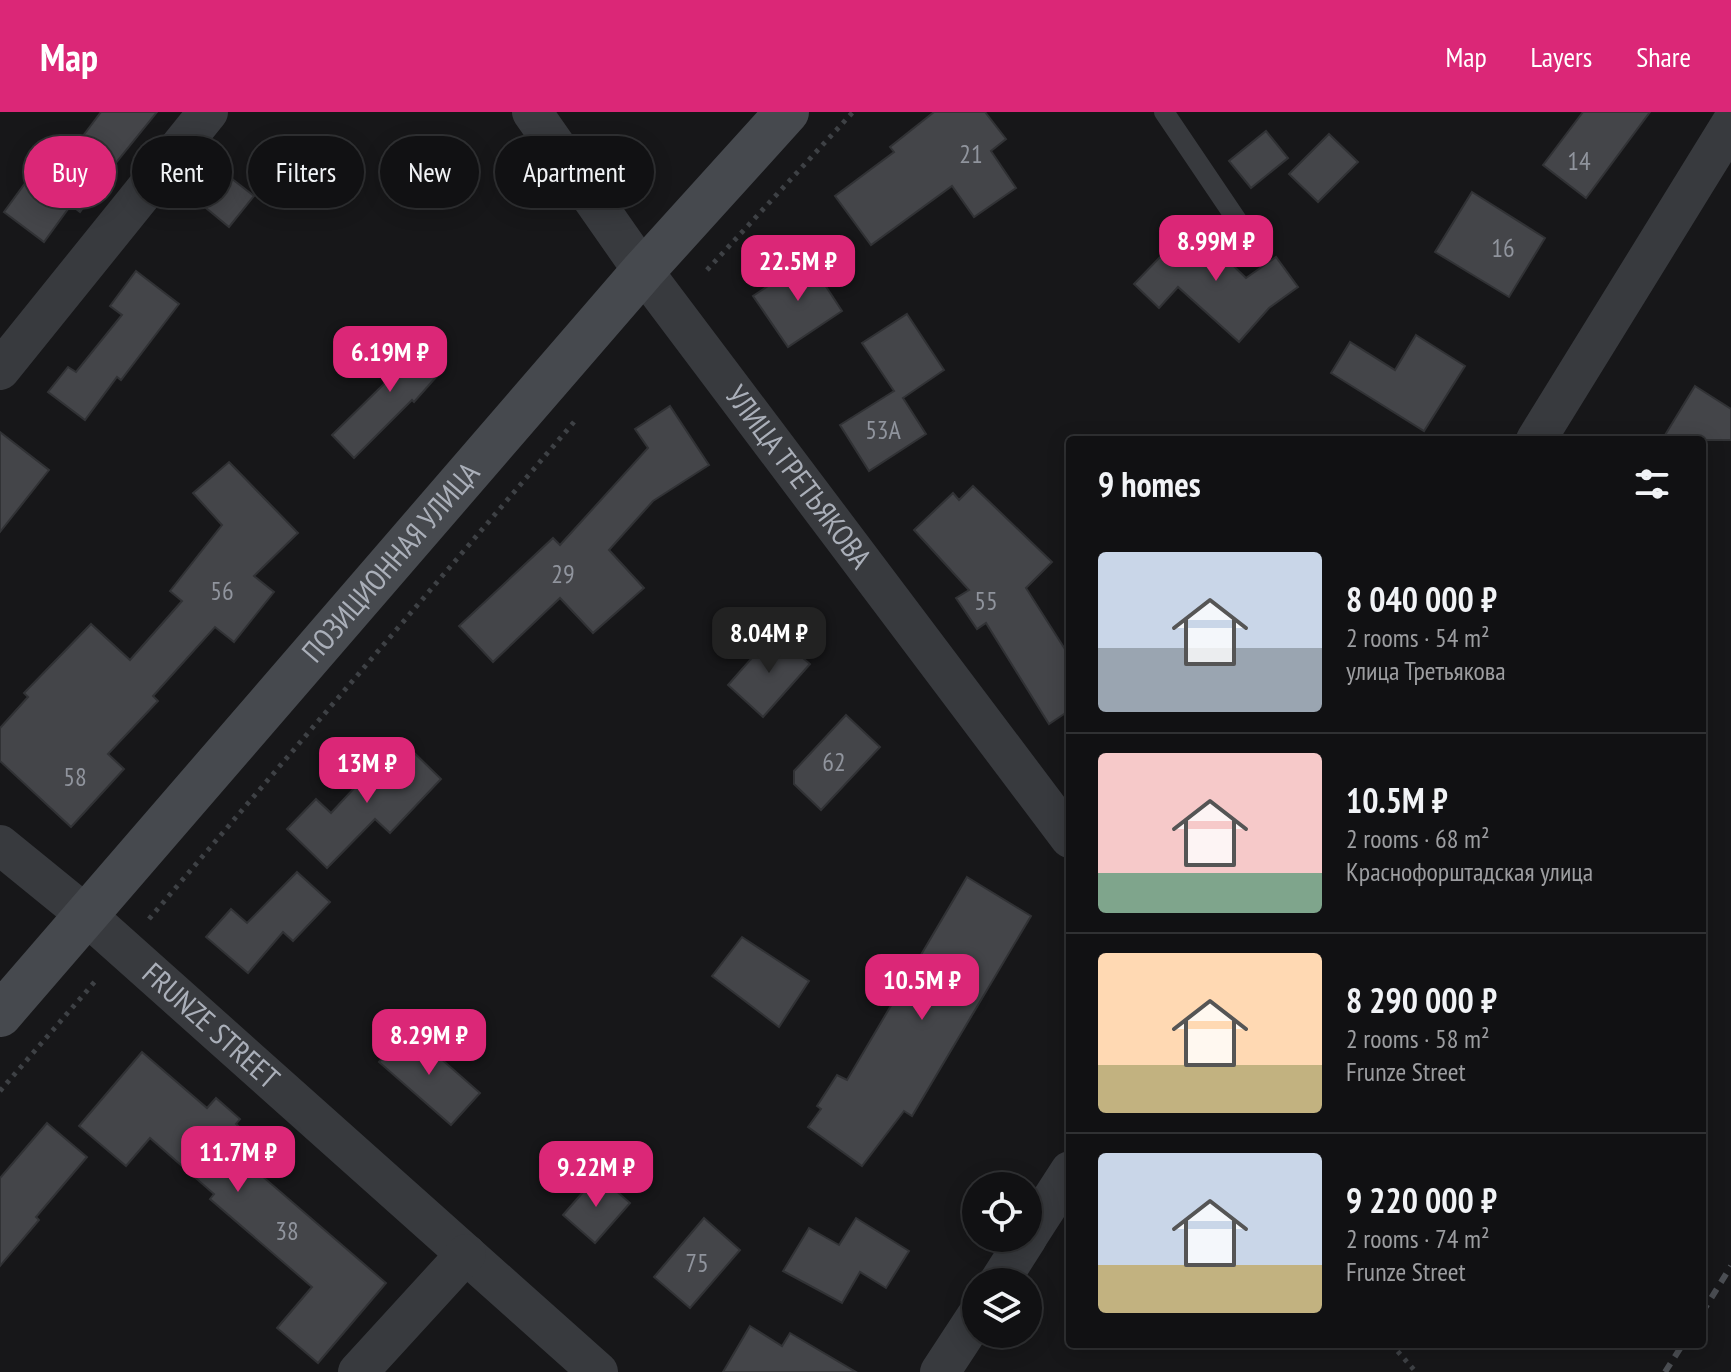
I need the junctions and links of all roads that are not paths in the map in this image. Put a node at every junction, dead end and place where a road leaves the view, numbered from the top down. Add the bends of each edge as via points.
1 (208, 112) edge
2 (532, 112) edge
3 (787, 112) edge
4 (1164, 112) edge
5 (1731, 124) edge
6 (1247, 235) dead end
7 (643, 271) junction
8 (0, 370) edge
9 (1538, 436) edge
10 (1066, 833) edge
11 (0, 845) edge
12 (86, 915) junction
13 (0, 1015) edge
14 (1066, 1177) edge
15 (1042, 1215) edge
16 (466, 1254) junction
17 (962, 1338) edge
18 (358, 1372) edge
19 (598, 1372) edge
20 (940, 1372) edge

1 - 8 street
2 - 7 street, УЛИЦА ТРЕТЬЯКОВА
3 - 7 street, ПОЗИЦИОННАЯ УЛИЦА
4 - 6 lane
5 - 9 street
7 - 10 street, УЛИЦА ТРЕТЬЯКОВА
7 - 12 street, ПОЗИЦИОННАЯ УЛИЦА
11 - 12 street, FRUNZE STREET
12 - 13 street, ПОЗИЦИОННАЯ УЛИЦА
12 - 16 street, FRUNZE STREET
14 - 15 street
16 - 18 street
16 - 19 street, FRUNZE STREET
17 - 20 street

